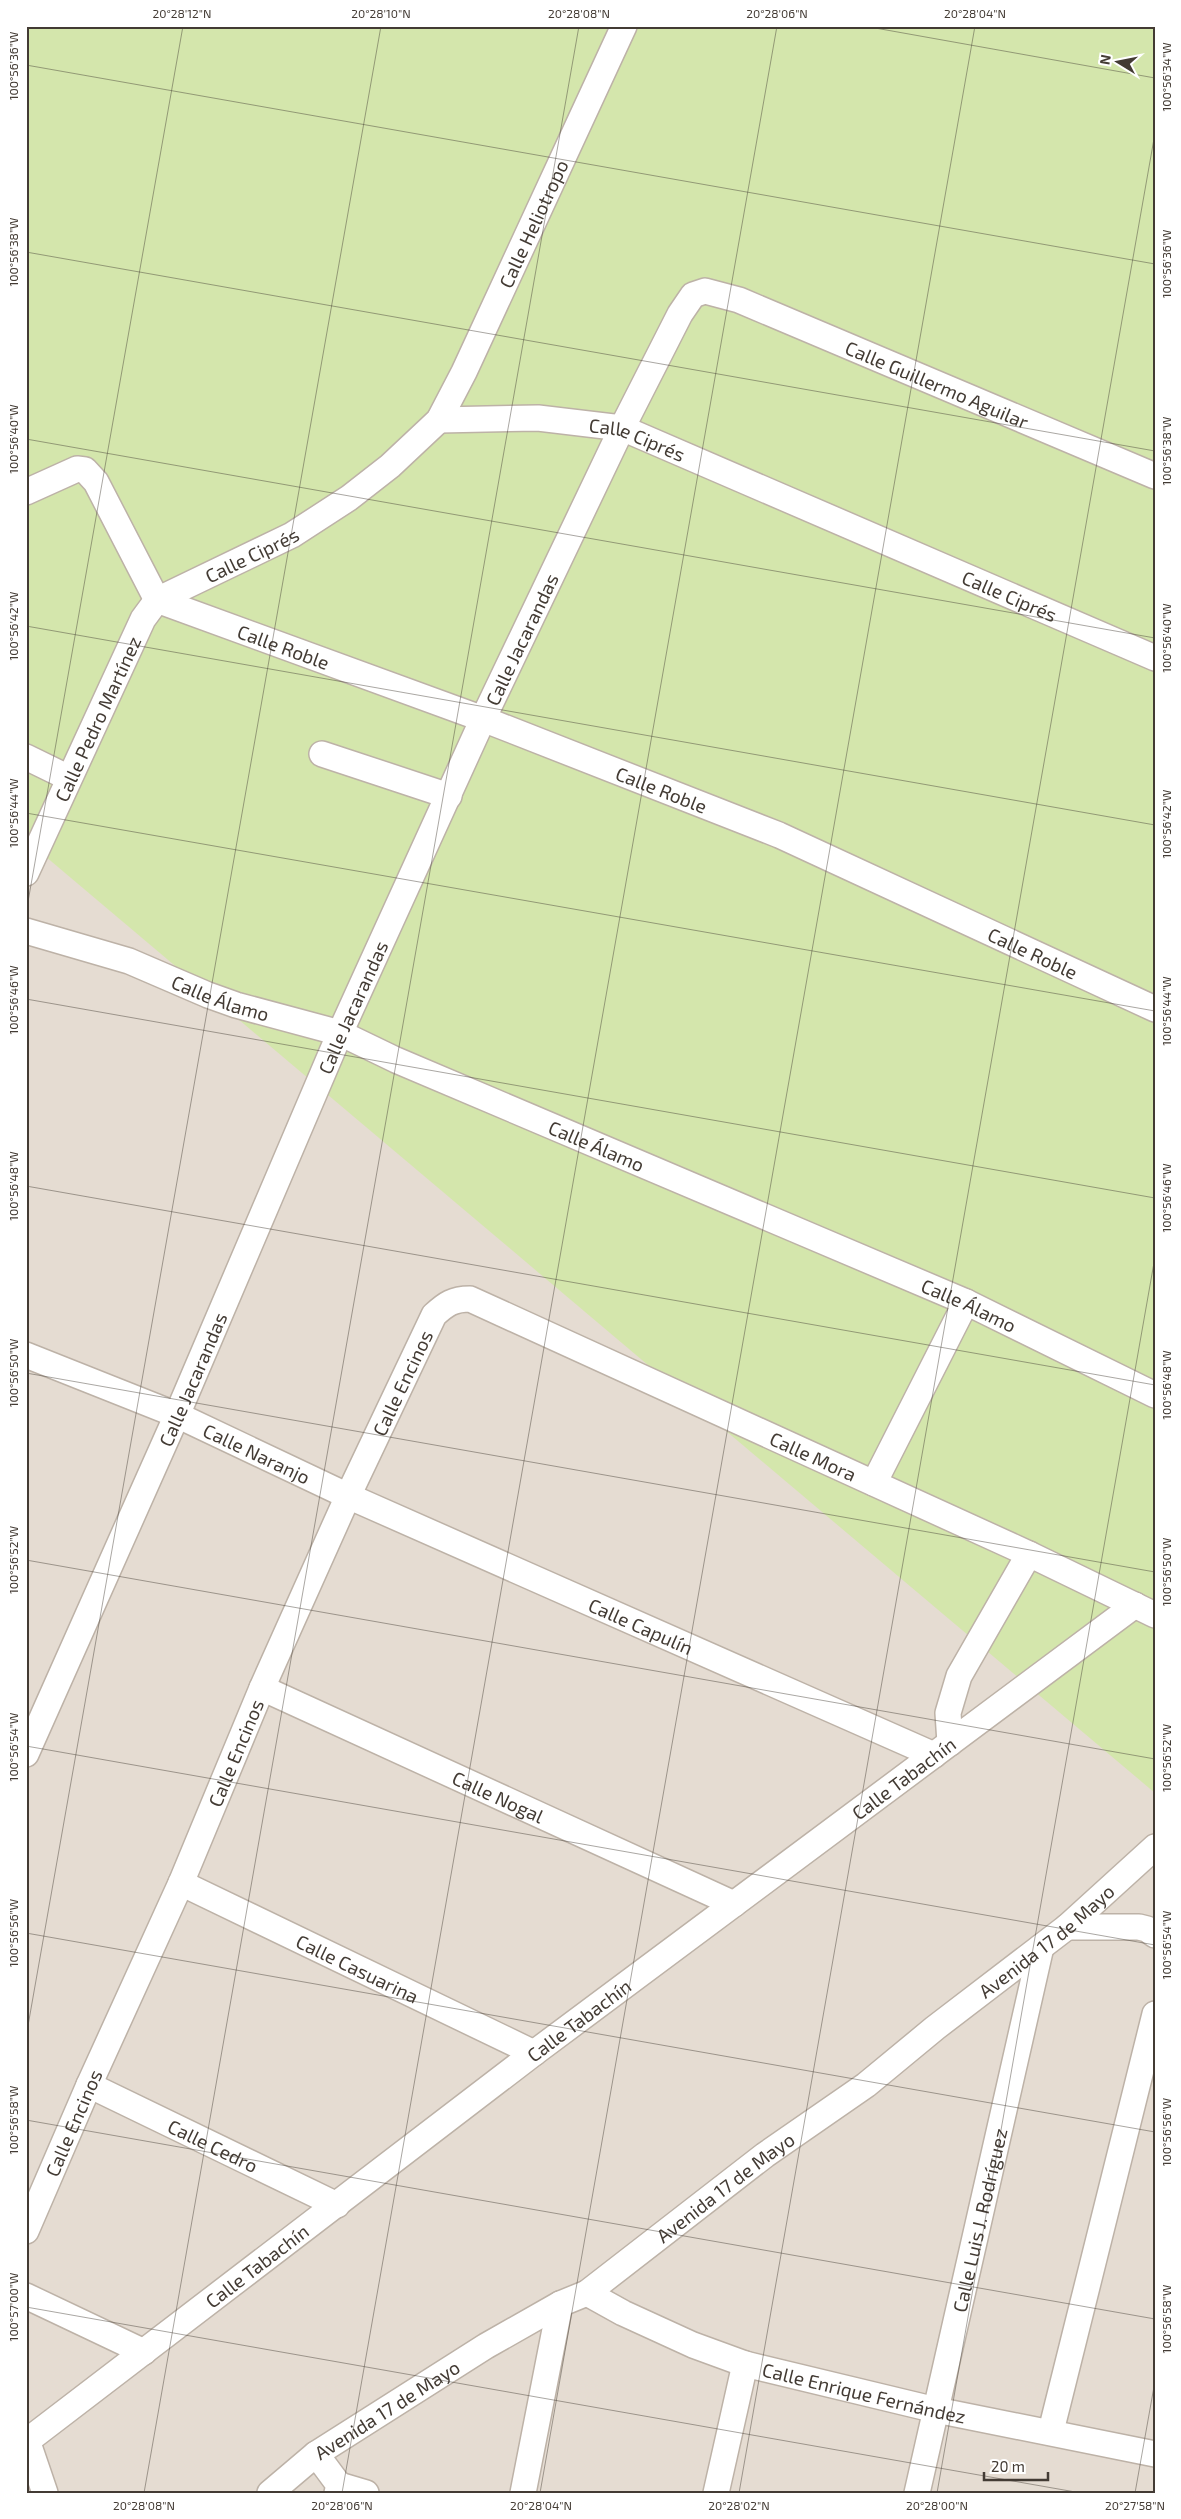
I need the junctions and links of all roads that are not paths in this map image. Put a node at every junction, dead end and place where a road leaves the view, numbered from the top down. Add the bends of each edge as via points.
1 (624, 26) edge
2 (718, 293) joint
3 (439, 420) junction
4 (622, 428) junction
5 (1155, 476) edge
6 (26, 492) edge
7 (150, 610) junction
8 (1155, 658) edge
9 (483, 719) junction
10 (322, 754) dead end
11 (26, 757) edge
12 (69, 778) junction
13 (448, 796) junction
14 (26, 873) edge
15 (26, 931) edge
16 (1155, 1009) edge
17 (340, 1033) junction
18 (470, 1300) joint
19 (966, 1302) junction
20 (26, 1355) edge
21 (1155, 1395) edge
22 (177, 1416) junction
23 (874, 1483) junction
24 (348, 1496) junction
25 (1029, 1554) junction
26 (1145, 1610) edge
27 (262, 1688) junction
28 (942, 1749) junction
29 (26, 1754) edge
30 (1155, 1847) edge
31 (181, 1883) junction
32 (734, 1904) junction
33 (1068, 1927) junction
34 (1155, 1934) edge
35 (1042, 1947) junction
36 (1155, 2014) edge
37 (534, 2053) junction
38 (89, 2085) junction
39 (337, 2205) junction
40 (26, 2231) edge
41 (587, 2293) junction
42 (26, 2296) edge
43 (560, 2304) junction
44 (144, 2352) junction
45 (745, 2364) junction
46 (936, 2410) junction
47 (1051, 2431) junction
48 (27, 2439) edge
49 (316, 2454) junction
50 (1155, 2454) edge
51 (338, 2489) edge
52 (45, 2493) edge
53 (270, 2493) edge
54 (366, 2493) edge
55 (523, 2493) edge
56 (716, 2493) edge
57 (916, 2493) edge

1 - 3 street, Calle Heliotropo
2 - 4 street, Calle Jacarandas via 705,291 693,296 680,314
2 - 5 street, Calle Guillermo Aguilar
3 - 4 street, Calle Ciprés via 538,418
3 - 7 street, Calle Ciprés via 356,493 300,530
4 - 8 street, Calle Ciprés
4 - 9 street, Calle Jacarandas
6 - 7 street via 78,469 85,470 96,482
7 - 9 street, Calle Roble
7 - 12 street, Calle Pedro Martínez
9 - 13 street, Calle Jacarandas
9 - 16 street, Calle Roble via 778,835
10 - 13 street
11 - 12 street
12 - 14 street, Calle Pedro Martínez
13 - 17 street, Calle Jacarandas
15 - 17 street, Calle Álamo via 129,961 229,1002
17 - 19 street, Calle Álamo via 396,1060
17 - 22 street, Calle Jacarandas
18 - 23 street, Calle Mora
18 - 24 street, Calle Encinos via 457,1299 447,1303 434,1315
19 - 21 street, Calle Álamo
19 - 23 street
20 - 22 street, Calle Naranjo
22 - 24 street, Calle Naranjo
22 - 29 street, Calle Jacarandas
23 - 25 street, Calle Mora
24 - 27 street, Calle Encinos
24 - 28 street, Calle Capulín
25 - 26 street, Calle Mora
25 - 28 street via 959,1676
26 - 28 street, Calle Tabachín
27 - 31 street, Calle Encinos
27 - 32 street, Calle Nogal
28 - 32 street, Calle Tabachín
30 - 33 street, Avenida 17 de Mayo
31 - 37 street, Calle Casuarina
31 - 38 street, Calle Encinos
32 - 37 street, Calle Tabachín
33 - 34 street via 1139,1927
33 - 35 street, Avenida 17 de Mayo
35 - 41 street, Avenida 17 de Mayo via 866,2085 765,2155
35 - 46 street, Calle Luis J. Rodríguez
36 - 47 street
37 - 39 street, Calle Tabachín
38 - 39 street, Calle Cedro
38 - 40 street, Calle Encinos
39 - 44 street, Calle Tabachín
41 - 43 street, Avenida 17 de Mayo
41 - 45 street, Calle Enrique Fernández via 684,2341
42 - 44 street
43 - 49 street, Avenida 17 de Mayo via 486,2346
43 - 55 street
44 - 48 street, Calle Tabachín
45 - 46 street, Calle Enrique Fernández
45 - 56 street
46 - 47 street, Calle Enrique Fernández
46 - 57 street, Calle Luis J. Rodríguez
47 - 50 street, Calle Enrique Fernández
48 - 52 street
49 - 51 street
49 - 53 street, Avenida 17 de Mayo
51 - 54 street

